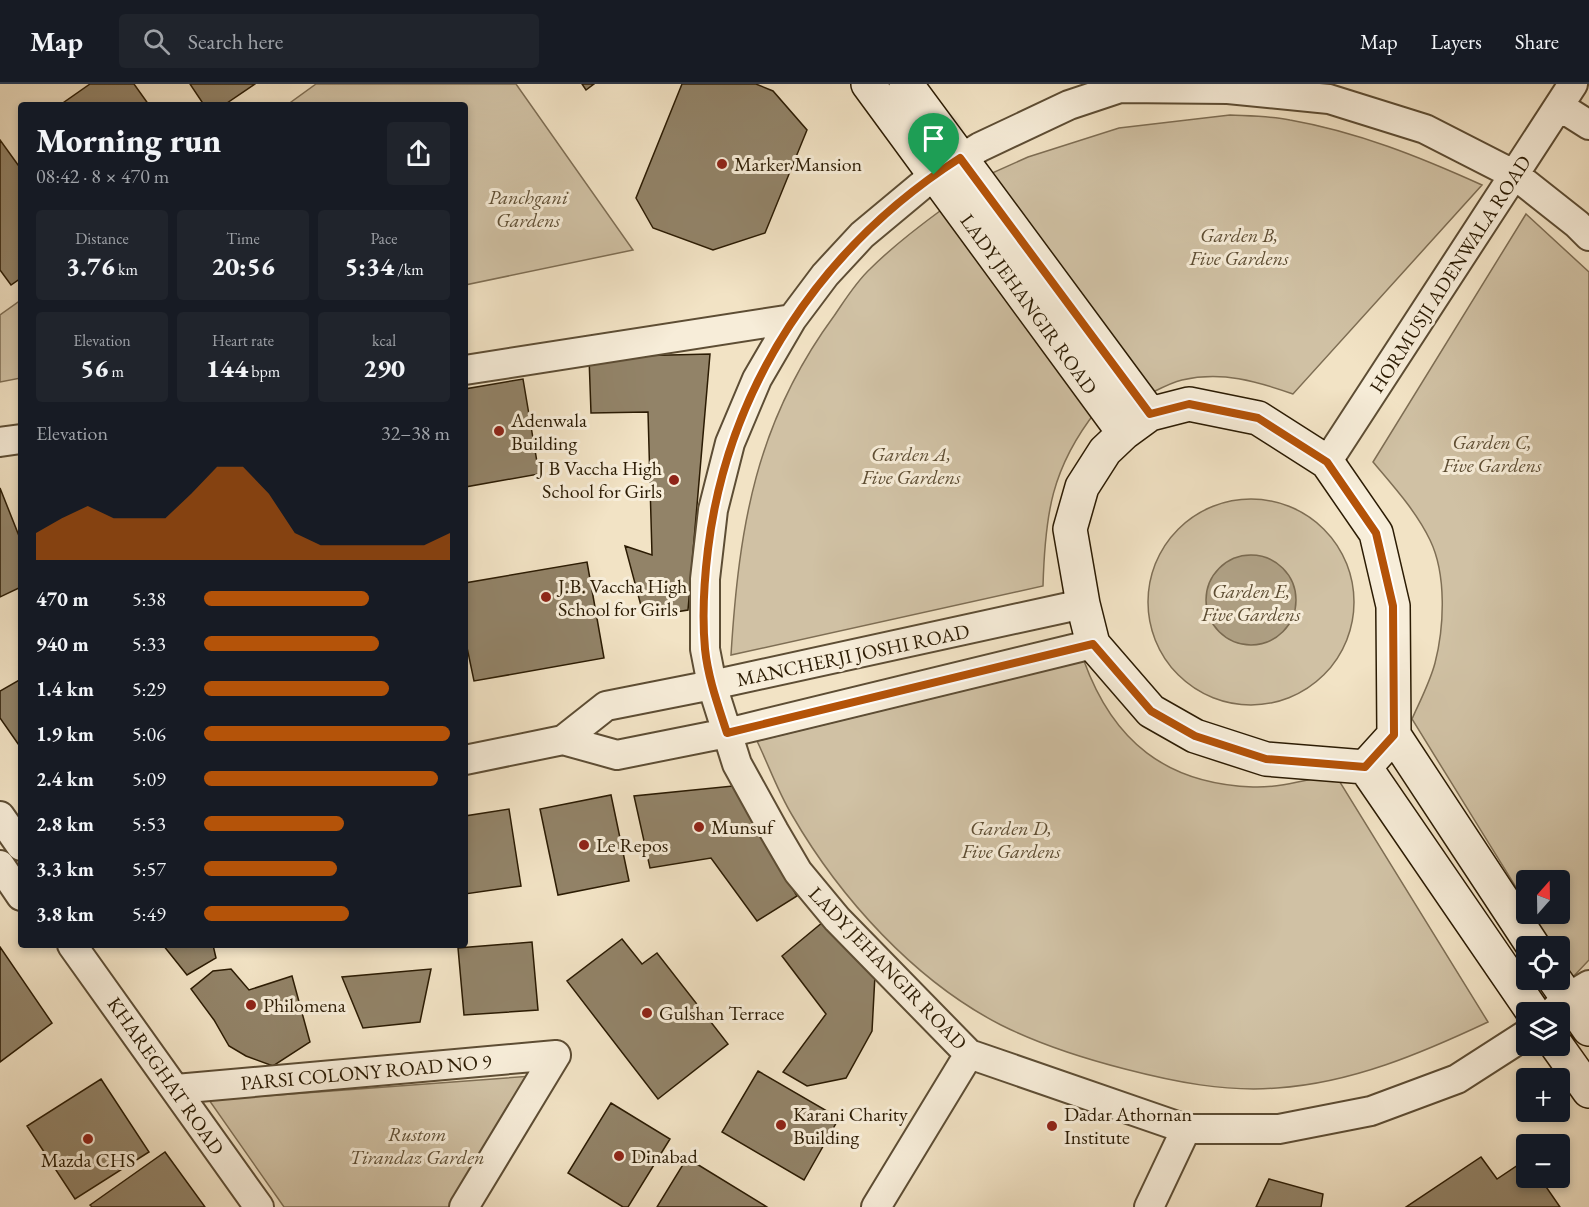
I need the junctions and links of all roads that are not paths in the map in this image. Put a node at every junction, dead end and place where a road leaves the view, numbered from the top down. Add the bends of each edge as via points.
1 (868, 84) edge
2 (906, 84) edge
3 (1121, 86) edge
4 (1566, 95) edge
5 (1589, 125) edge
6 (947, 167) junction
7 (1515, 176) junction
8 (1589, 236) edge
9 (792, 319) junction
10 (468, 370) edge
11 (1150, 414) junction
12 (1124, 433) junction
13 (18, 439) edge
14 (0, 442) edge
15 (1327, 462) junction
16 (1083, 604) junction
17 (1093, 644) junction
18 (712, 685) junction
19 (727, 733) junction
20 (1394, 735) junction
21 (563, 740) junction
22 (468, 759) edge
23 (1365, 767) junction
24 (18, 863) edge
25 (0, 866) edge
26 (18, 892) edge
27 (1526, 936) edge
28 (74, 948) edge
29 (1566, 994) edge
30 (1526, 1002) edge
31 (1589, 1029) edge
32 (1516, 1041) edge
33 (969, 1054) junction
34 (1564, 1056) edge
35 (176, 1089) junction
36 (1589, 1091) edge
37 (1186, 1129) junction
38 (1151, 1206) edge
39 (259, 1207) edge
40 (464, 1207) edge
41 (876, 1207) edge

1 - 6 street, LADY JEHANGIR ROAD
2 - 6 street
3 - 6 street, LADY JEHANGIR ROAD via 1027,123
3 - 7 street, LADY JEHANGIR ROAD via 1228,89 1329,99 1425,129
4 - 5 street
4 - 7 street, HORMUSJI ADENWALA ROAD
6 - 9 street, LADY JEHANGIR ROAD via 862,236 825,275
6 - 11 street
6 - 12 street, LADY JEHANGIR ROAD
7 - 8 street, LADY JEHANGIR ROAD
7 - 15 street, HORMUSJI ADENWALA ROAD
9 - 10 street
9 - 18 street, LADY JEHANGIR ROAD via 757,379 730,443 713,510 705,579 705,649
11 - 12 street
11 - 15 street via 1189,404 1258,418
12 - 16 street via 1106,451 1082,487 1070,529
13 - 14 street
15 - 20 street via 1376,533 1393,606
16 - 17 street
16 - 18 street, MANCHERJI JOSHI ROAD
17 - 19 street, MANCHERJI JOSHI ROAD
17 - 23 street via 1151,711 1195,736 1266,759
18 - 19 street, LADY JEHANGIR ROAD
18 - 21 street, MANCHERJI JOSHI ROAD via 606,706
19 - 21 street, MANCHERJI JOSHI ROAD via 617,755
19 - 33 street, LADY JEHANGIR ROAD via 737,764 798,872 837,919
20 - 23 street
20 - 27 street
21 - 22 street, MANCHERJI JOSHI ROAD
23 - 30 street
24 - 25 street
25 - 26 street
28 - 35 street, KHAREGHAT ROAD
29 - 31 street
32 - 37 street, LADY JEHANGIR ROAD via 1458,1079 1371,1112 1279,1129
33 - 37 street, LADY JEHANGIR ROAD
33 - 41 street
34 - 36 street
35 - 39 street, KHAREGHAT ROAD
35 - 40 street, PARSI COLONY ROAD NO 9 via 556,1055
37 - 38 street

